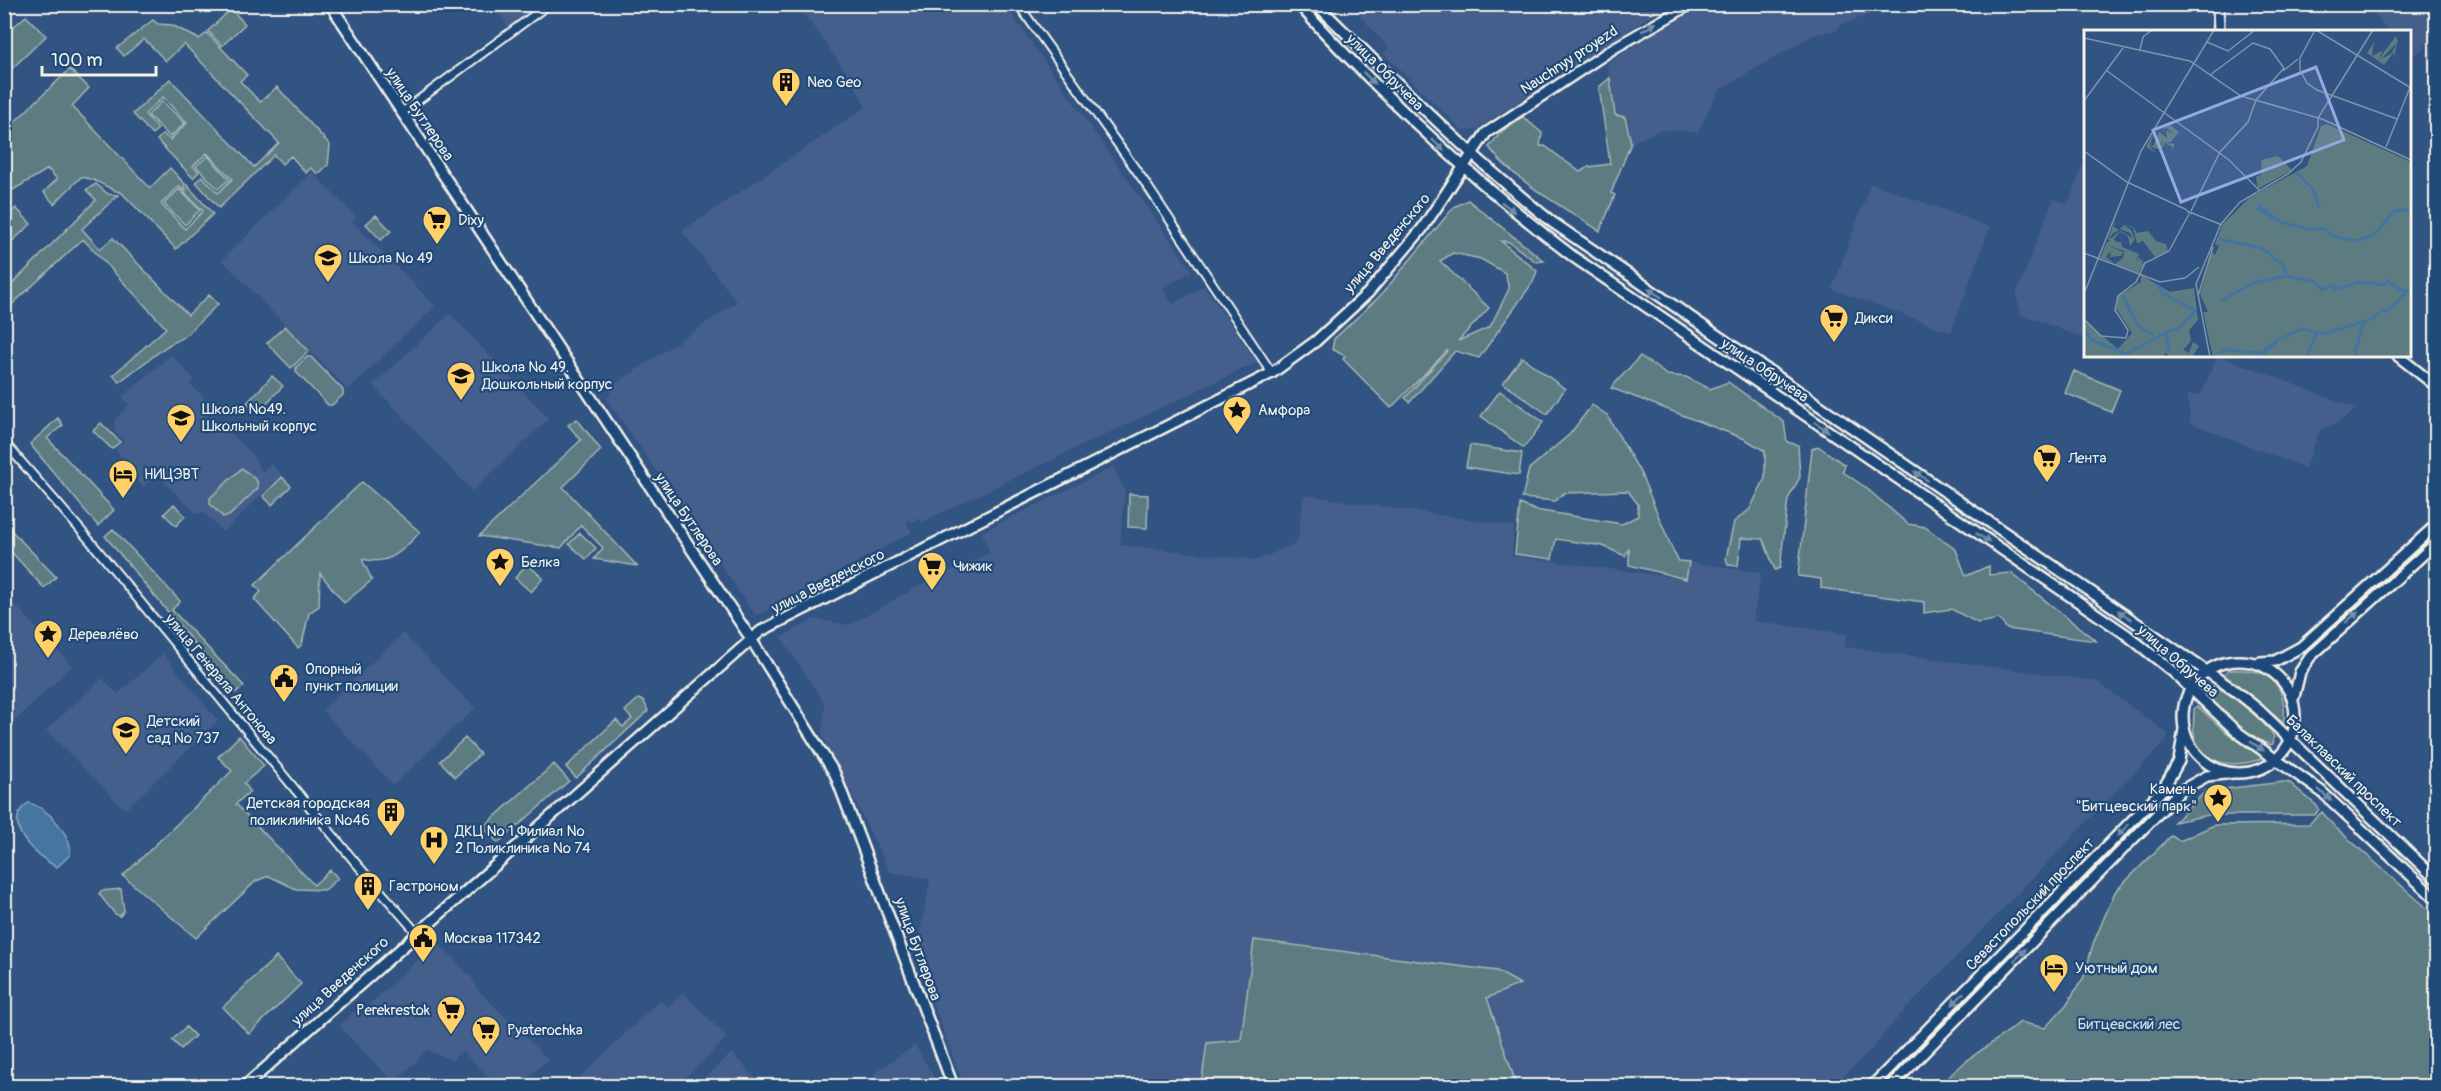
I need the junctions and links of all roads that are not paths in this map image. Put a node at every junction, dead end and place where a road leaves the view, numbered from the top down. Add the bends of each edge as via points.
1 (330, 4) edge
2 (549, 4) edge
3 (1018, 4) edge
4 (1299, 4) edge
5 (1316, 4) edge
6 (1692, 4) edge
7 (2218, 4) edge
8 (2219, 30) edge
9 (401, 113) junction
10 (1472, 154) junction
11 (1463, 170) junction
12 (1692, 318) junction
13 (1682, 332) junction
14 (2399, 357) edge
15 (1272, 373) junction
16 (2436, 386) edge
17 (4, 442) edge
18 (2436, 525) edge
19 (2436, 543) edge
20 (751, 639) junction
21 (2251, 662) junction
22 (2206, 671) junction
23 (2190, 690) junction
24 (2294, 704) junction
25 (2258, 709) joint
26 (2184, 729) junction
27 (2237, 732) joint
28 (2290, 740) junction
29 (2278, 760) junction
30 (2233, 773) junction
31 (2436, 879) edge
32 (2436, 899) edge
33 (417, 933) junction
34 (245, 1086) edge
35 (953, 1086) edge
36 (1872, 1086) edge
37 (1891, 1086) edge

1 - 9 main road, улица Бутлерова
2 - 9 street
3 - 15 street via 1144,181
4 -> 11 main road, улица Обручева
5 - 10 main road, улица Обручева
10 -> 6 main road, Nauchnyy proyezd via 1486,133 1614,48
7 - 8 main road
9 - 20 main road, улица Бутлерова
10 - 11 main road, Nauchnyy proyezd
12 -> 10 main road, улица Обручева via 1552,222
11 -> 13 main road, улица Обручева via 1566,251
11 - 15 main road, улица Введенского via 1422,229 1368,293 1316,341
12 - 13 street via 1693,331
22 -> 12 main road, улица Обручева
13 -> 23 main road, улица Обручева via 2127,635
14 - 16 main road
15 - 20 main road, улица Введенского
17 - 33 street, улица Генерала Антонова
18 - 21 main road via 2301,647 2275,661
24 -> 19 main road via 2300,672 2310,657
20 - 33 main road, улица Введенского
20 - 35 main road, улица Бутлерова via 835,774
21 - 22 main road via 2230,661
21 - 24 main road via 2283,678
22 - 23 main road
22 - 25 main road, улица Обручева
23 - 26 main road, Севастопольский проспект
23 - 27 main road, улица Обручева
24 - 28 main road
25 - 28 main road, Балаклавский проспект
26 - 30 main road via 2197,755 2214,768
26 -> 36 main road, Севастопольский проспект via 2179,760 2163,789
27 -> 29 main road, Балаклавский проспект
28 - 29 main road
28 - 31 main road, Балаклавский проспект
29 - 30 main road, Севастопольский проспект via 2258,769
29 -> 32 main road, Балаклавский проспект via 2322,792
37 -> 30 main road, Севастопольский проспект via 2180,791 2207,776
33 - 34 main road, улица Введенского

